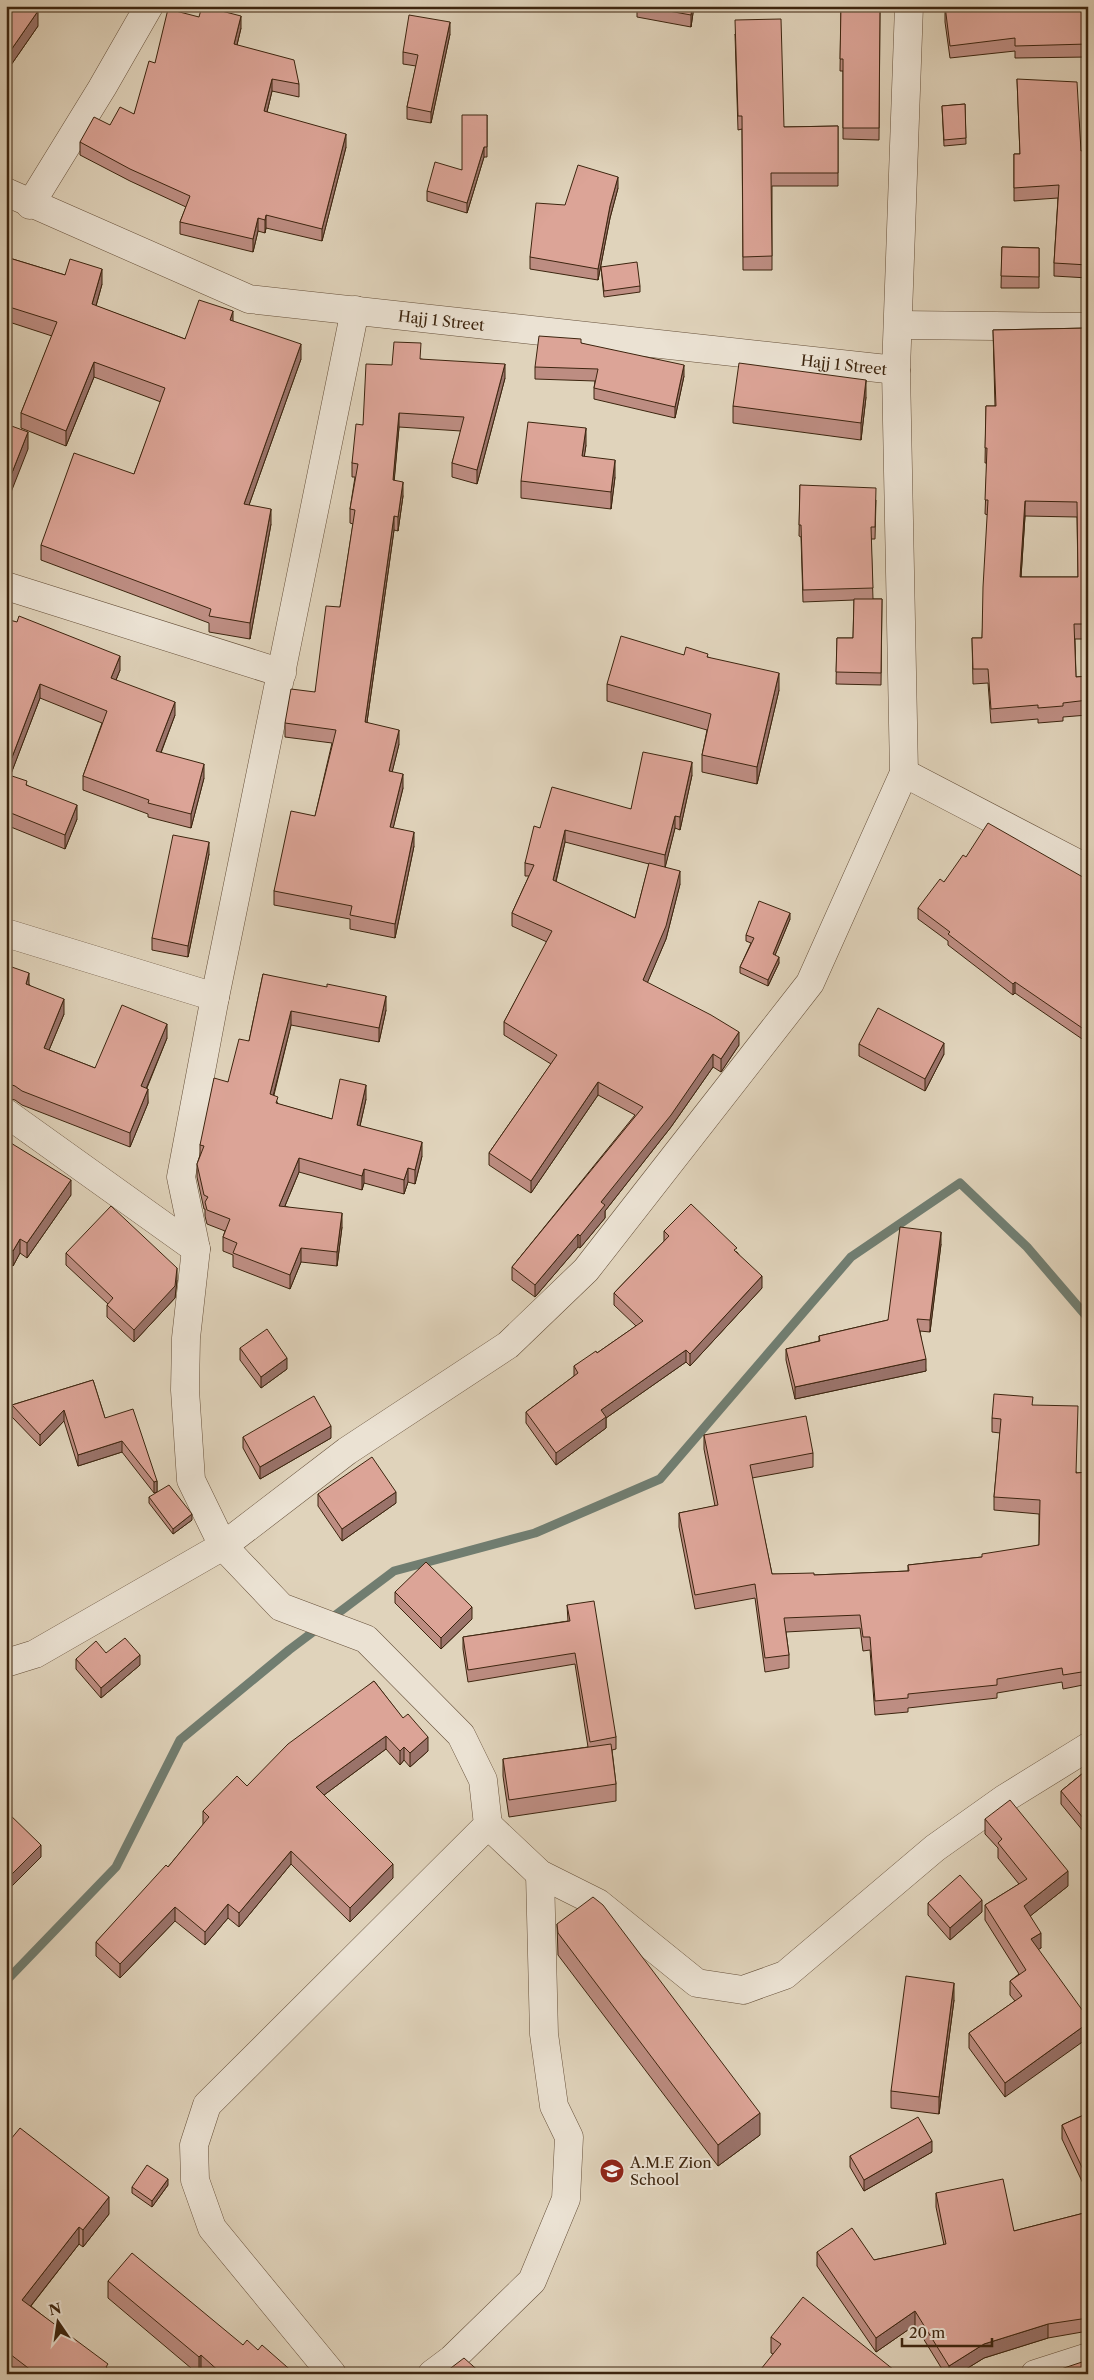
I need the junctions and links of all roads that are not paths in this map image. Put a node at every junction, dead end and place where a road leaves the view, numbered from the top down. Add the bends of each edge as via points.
1 (149, 6) edge
2 (909, 6) edge
3 (6, 192) edge
4 (30, 205) junction
5 (355, 310) junction
6 (899, 325) junction
7 (1088, 327) edge
8 (896, 370) junction
9 (6, 586) edge
10 (282, 673) junction
11 (904, 773) junction
12 (1088, 869) edge
13 (6, 933) edge
14 (215, 997) junction
15 (6, 1114) edge
16 (196, 1249) junction
17 (224, 1546) junction
18 (6, 1663) edge
19 (1088, 1747) edge
20 (488, 1824) junction
21 (540, 1874) junction
22 (1088, 2357) edge
23 (332, 2374) edge
24 (432, 2374) edge
25 (1035, 2374) edge

1 - 4 street
2 - 6 street
3 - 4 street, Hajj 1 Street
4 - 5 street, Hajj 1 Street via 249,299
5 - 8 street, Hajj 1 Street
5 - 10 street
6 - 7 street
6 - 8 street
8 - 11 street
9 - 10 street
10 - 14 street
11 - 12 street
11 - 17 street via 810,983 586,1270 508,1345 347,1451
13 - 14 street
14 - 16 street via 181,1177
15 - 16 street
16 - 17 street via 186,1338 185,1390 191,1480
17 - 18 street via 35,1654
17 - 20 street via 281,1607 366,1639 461,1736 483,1780
19 - 21 street via 1004,1799 935,1848 785,1975 743,1990 697,1983 598,1903
20 - 21 street
20 - 23 street via 207,2105 194,2145 195,2180 212,2228
21 - 24 street via 544,2034 554,2106 569,2137 566,2199 532,2281 452,2359
22 - 25 street

